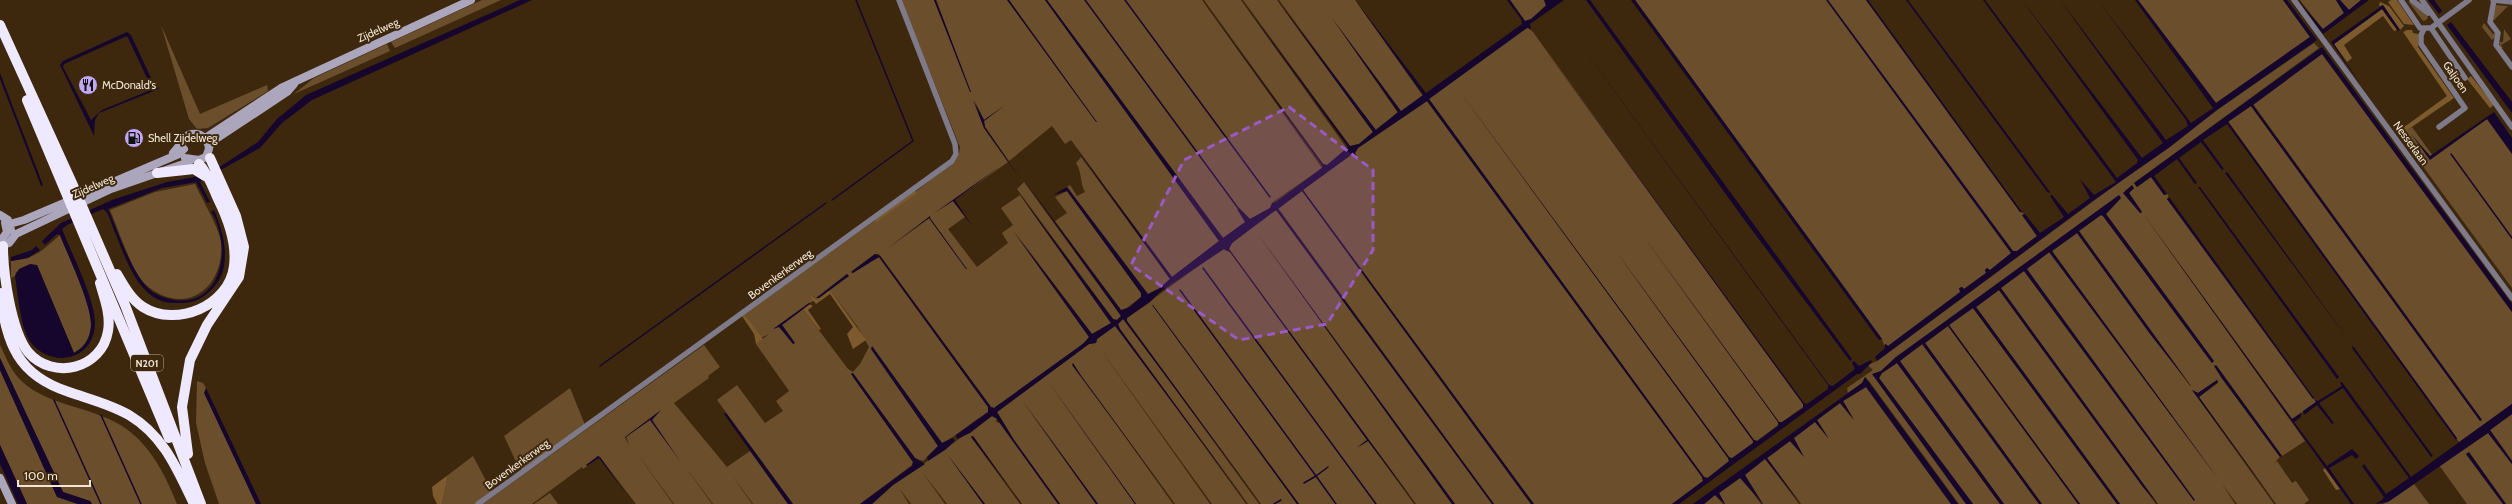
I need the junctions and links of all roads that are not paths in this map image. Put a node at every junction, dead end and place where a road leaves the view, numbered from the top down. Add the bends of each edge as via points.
1 (471, 0) edge
2 (899, 0) edge
3 (2294, 0) edge
4 (2401, 0) edge
5 (2412, 0) edge
6 (2422, 0) edge
7 (2469, 0) edge
8 (2493, 0) edge
9 (2512, 2) edge
10 (2437, 22) junction
11 (0, 25) edge
12 (2427, 28) junction
13 (0, 42) edge
14 (2512, 67) edge
15 (2465, 78) dead end
16 (294, 83) junction
17 (2498, 105) junction
18 (2512, 120) edge
19 (2439, 127) dead end
20 (2512, 127) edge
21 (204, 137) junction
22 (184, 154) junction
23 (207, 156) junction
24 (155, 169) junction
25 (211, 184) junction
26 (69, 185) junction
27 (0, 215) edge
28 (86, 225) junction
29 (8, 226) edge
30 (2, 244) edge
31 (92, 252) junction
32 (0, 293) edge
33 (2512, 298) edge
34 (0, 478) edge
35 (12, 504) edge
36 (195, 504) edge
37 (202, 504) edge
38 (478, 504) edge

1 - 16 main road, Zijdelweg
2 - 38 street, Bovenkerkerweg via 955,144 956,154 952,161
3 - 33 street, Nesserlaan
4 - 12 street, Galjoen via 2420,28
5 - 10 street, Galjoen
6 - 10 street, Galjoen
7 - 10 street
8 - 9 street
8 - 14 street via 2490,22 2498,33 2496,44
10 - 12 street
10 - 17 street, Galjoen
11 - 26 highway, N201
12 - 15 street, Galjoen
12 - 19 street, Galjoen via 2421,35 2421,44 2465,108
13 - 26 highway, N201
16 - 21 main road, Zijdelweg via 281,88
16 - 23 main road, Zijdelweg via 287,92 213,141
17 - 18 street, Galjoen
17 - 20 street, Galjoen
21 - 22 main road via 193,133 186,138
21 - 23 main road
22 - 23 main road
22 - 24 main road, Zijdelweg
22 - 24 main road, Zijdelweg via 179,154
23 - 25 highway, N201
23 - 37 highway, N201 via 241,228 244,247 243,266 231,292 198,340 190,360 182,407 185,445
24 - 25 highway, N201 via 194,169 202,172
24 - 29 main road, Zijdelweg
24 - 29 main road, Zijdelweg via 40,223
25 - 28 highway, N201 via 235,247 234,267 227,284 211,303 198,310 183,314 165,314 144,307 131,297
26 - 28 highway, N201
27 - 29 main road
28 - 31 highway, N201
28 - 37 highway, N201 via 125,306
29 - 30 main road
29 - 30 main road
30 - 31 highway, N201 via 17,330 28,351 40,362 51,367 76,367 96,355 105,343 108,330 107,310
31 - 36 highway, N201
32 - 36 highway, N201 via 8,341 25,367 54,387 115,408 146,428 160,441 172,458
34 - 35 main road

